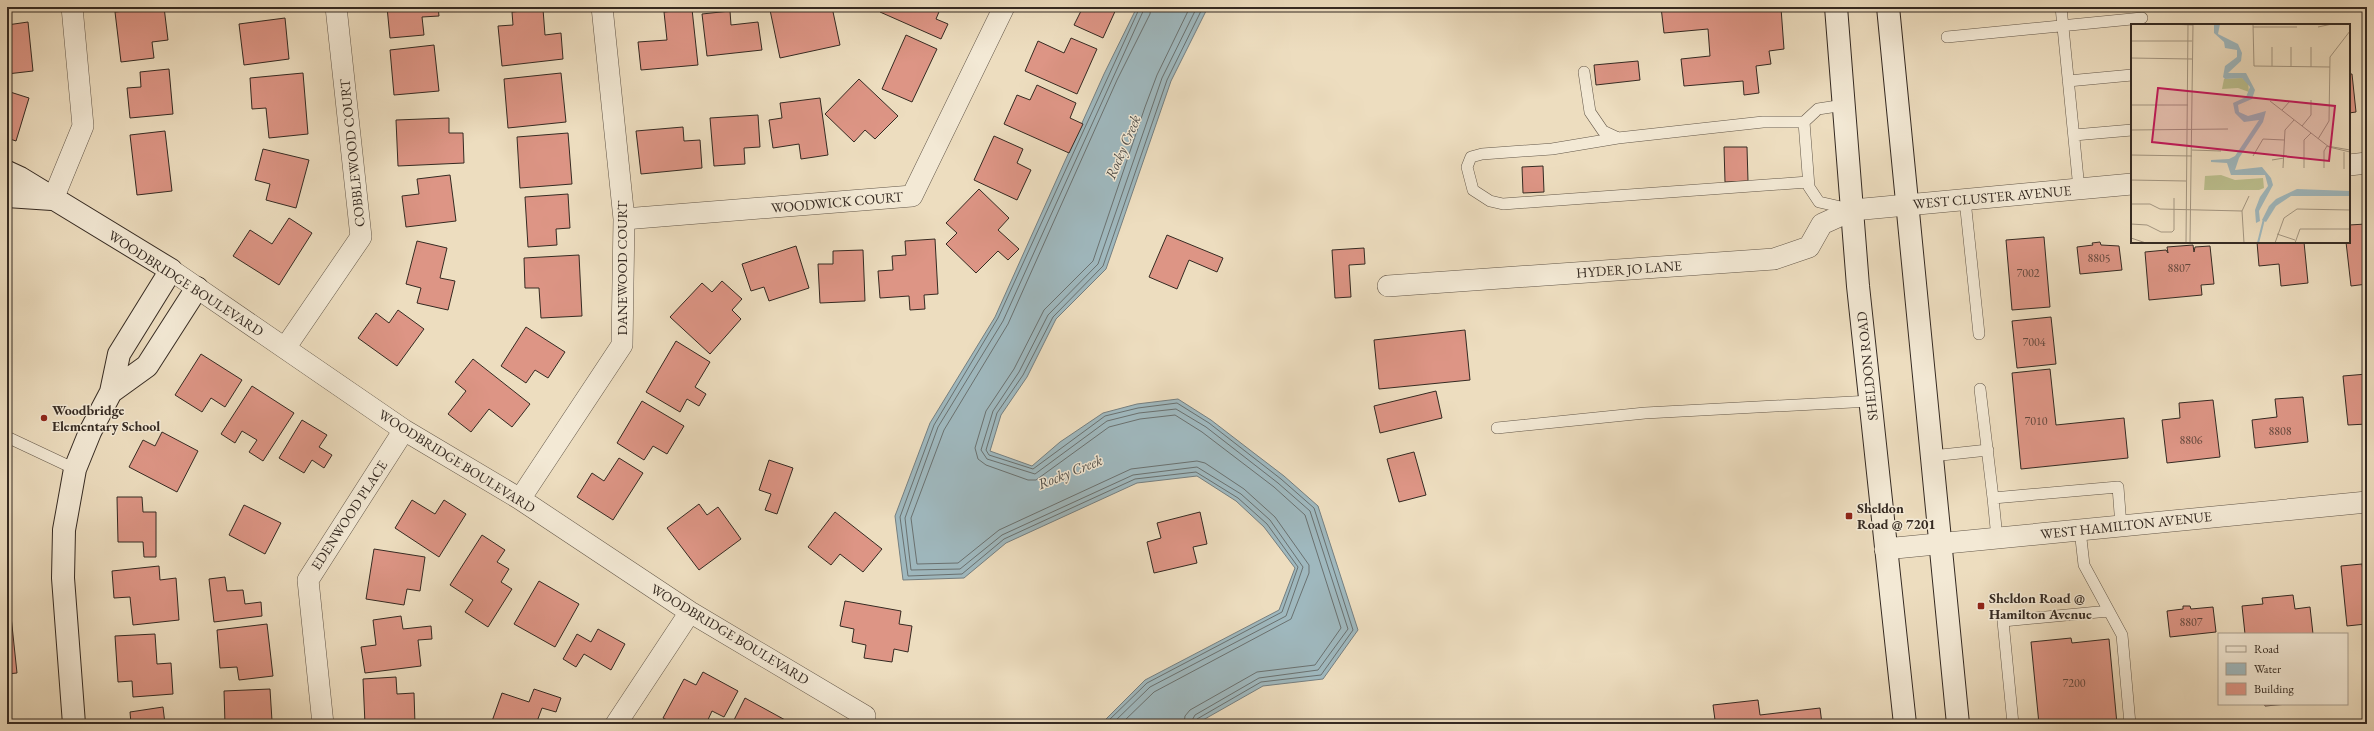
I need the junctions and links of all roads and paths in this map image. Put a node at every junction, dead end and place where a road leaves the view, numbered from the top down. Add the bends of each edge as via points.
1 (72, 7) edge
2 (336, 7) edge
3 (602, 7) edge
4 (1004, 7) edge
5 (1836, 7) edge
6 (1888, 7) edge
7 (2061, 7) edge
8 (2141, 17) edge
9 (2063, 26) junction
10 (1947, 38) dead end
11 (1584, 72) dead end
12 (2131, 75) edge
13 (2068, 81) junction
14 (1844, 105) junction
15 (1804, 122) junction
16 (2131, 130) edge
17 (2074, 136) junction
18 (1618, 138) junction
19 (2367, 163) edge
20 (2350, 165) edge
21 (7, 172) edge
22 (1808, 182) junction
23 (2131, 184) edge
24 (2079, 189) junction
25 (7, 196) edge
26 (53, 199) junction
27 (1965, 200) junction
28 (1907, 205) junction
29 (1853, 210) junction
30 (624, 220) junction
31 (171, 270) junction
32 (1388, 286) dead end
33 (197, 288) junction
34 (1979, 334) dead end
35 (285, 348) junction
36 (1980, 388) dead end
37 (111, 392) junction
38 (1871, 401) junction
39 (1497, 428) dead end
40 (404, 430) junction
41 (7, 437) edge
42 (1988, 450) junction
43 (1932, 456) junction
44 (75, 469) junction
45 (1993, 498) junction
46 (520, 499) junction
47 (2367, 502) edge
48 (2121, 526) junction
49 (2080, 530) junction
50 (1996, 538) junction
51 (1940, 543) junction
52 (1885, 548) junction
53 (2109, 611) junction
54 (690, 612) junction
55 (866, 716) dead end
56 (74, 724) edge
57 (323, 724) edge
58 (616, 724) edge
59 (1905, 724) edge
60 (1958, 724) edge
61 (2013, 724) edge
62 (2130, 724) edge

1 - 26 street via 83,126
2 - 35 street, COBBLEWOOD COURT via 361,237
3 - 30 street, DANEWOOD COURT
4 - 30 street, WOODWICK COURT via 912,196
5 - 14 main road, SHELDON ROAD
6 - 28 main road
7 - 9 lane
8 - 9 lane
9 - 10 lane
9 - 13 lane
11 - 18 lane via 1590,112 1603,131
12 - 13 lane
13 - 17 lane
14 - 15 lane via 1818,109
14 - 29 main road, SHELDON ROAD
15 - 18 lane via 1763,122
15 - 22 lane
16 - 17 lane
17 - 24 lane
18 - 22 lane via 1552,149 1471,157 1467,167 1473,190 1490,201 1503,204
19 - 20 street
21 - 26 main road, WOODBRIDGE BOULEVARD
22 - 29 lane via 1808,187 1818,202
23 - 24 street, WEST CLUSTER AVENUE
24 - 27 street, WEST CLUSTER AVENUE
25 - 26 main road, WOODBRIDGE BOULEVARD
26 - 31 main road, WOODBRIDGE BOULEVARD
27 - 28 street, WEST CLUSTER AVENUE
27 - 34 lane
28 - 29 street, WEST CLUSTER AVENUE
28 - 43 main road
29 - 32 street, HYDER JO LANE via 1822,224 1809,247 1774,259
29 - 38 main road, SHELDON ROAD via 1858,286
30 - 46 street, DANEWOOD COURT via 622,345
31 - 33 street, WOODBRIDGE BOULEVARD
31 - 37 main road via 119,354
33 - 35 street, WOODBRIDGE BOULEVARD
33 - 37 main road via 148,366
35 - 40 street, WOODBRIDGE BOULEVARD
36 - 42 lane
37 - 44 main road via 90,432
38 - 39 lane via 1644,413
38 - 52 main road, SHELDON ROAD
40 - 46 street, WOODBRIDGE BOULEVARD
40 - 57 street, EDENWOOD PLACE via 308,580
41 - 44 lane
42 - 43 lane
42 - 45 lane
43 - 51 main road
44 - 56 main road via 64,530 63,578
45 - 48 lane via 2118,487
45 - 50 lane
46 - 54 street, WOODBRIDGE BOULEVARD
47 - 48 street, WEST HAMILTON AVENUE
48 - 49 street, WEST HAMILTON AVENUE
49 - 50 street, WEST HAMILTON AVENUE
49 - 53 lane via 2084,565
50 - 51 street, WEST HAMILTON AVENUE
51 - 52 street, WEST HAMILTON AVENUE
51 - 60 main road
52 - 59 main road, SHELDON ROAD
53 - 61 lane via 2003,621
53 - 62 lane via 2122,635
54 - 55 street, WOODBRIDGE BOULEVARD
54 - 58 street

